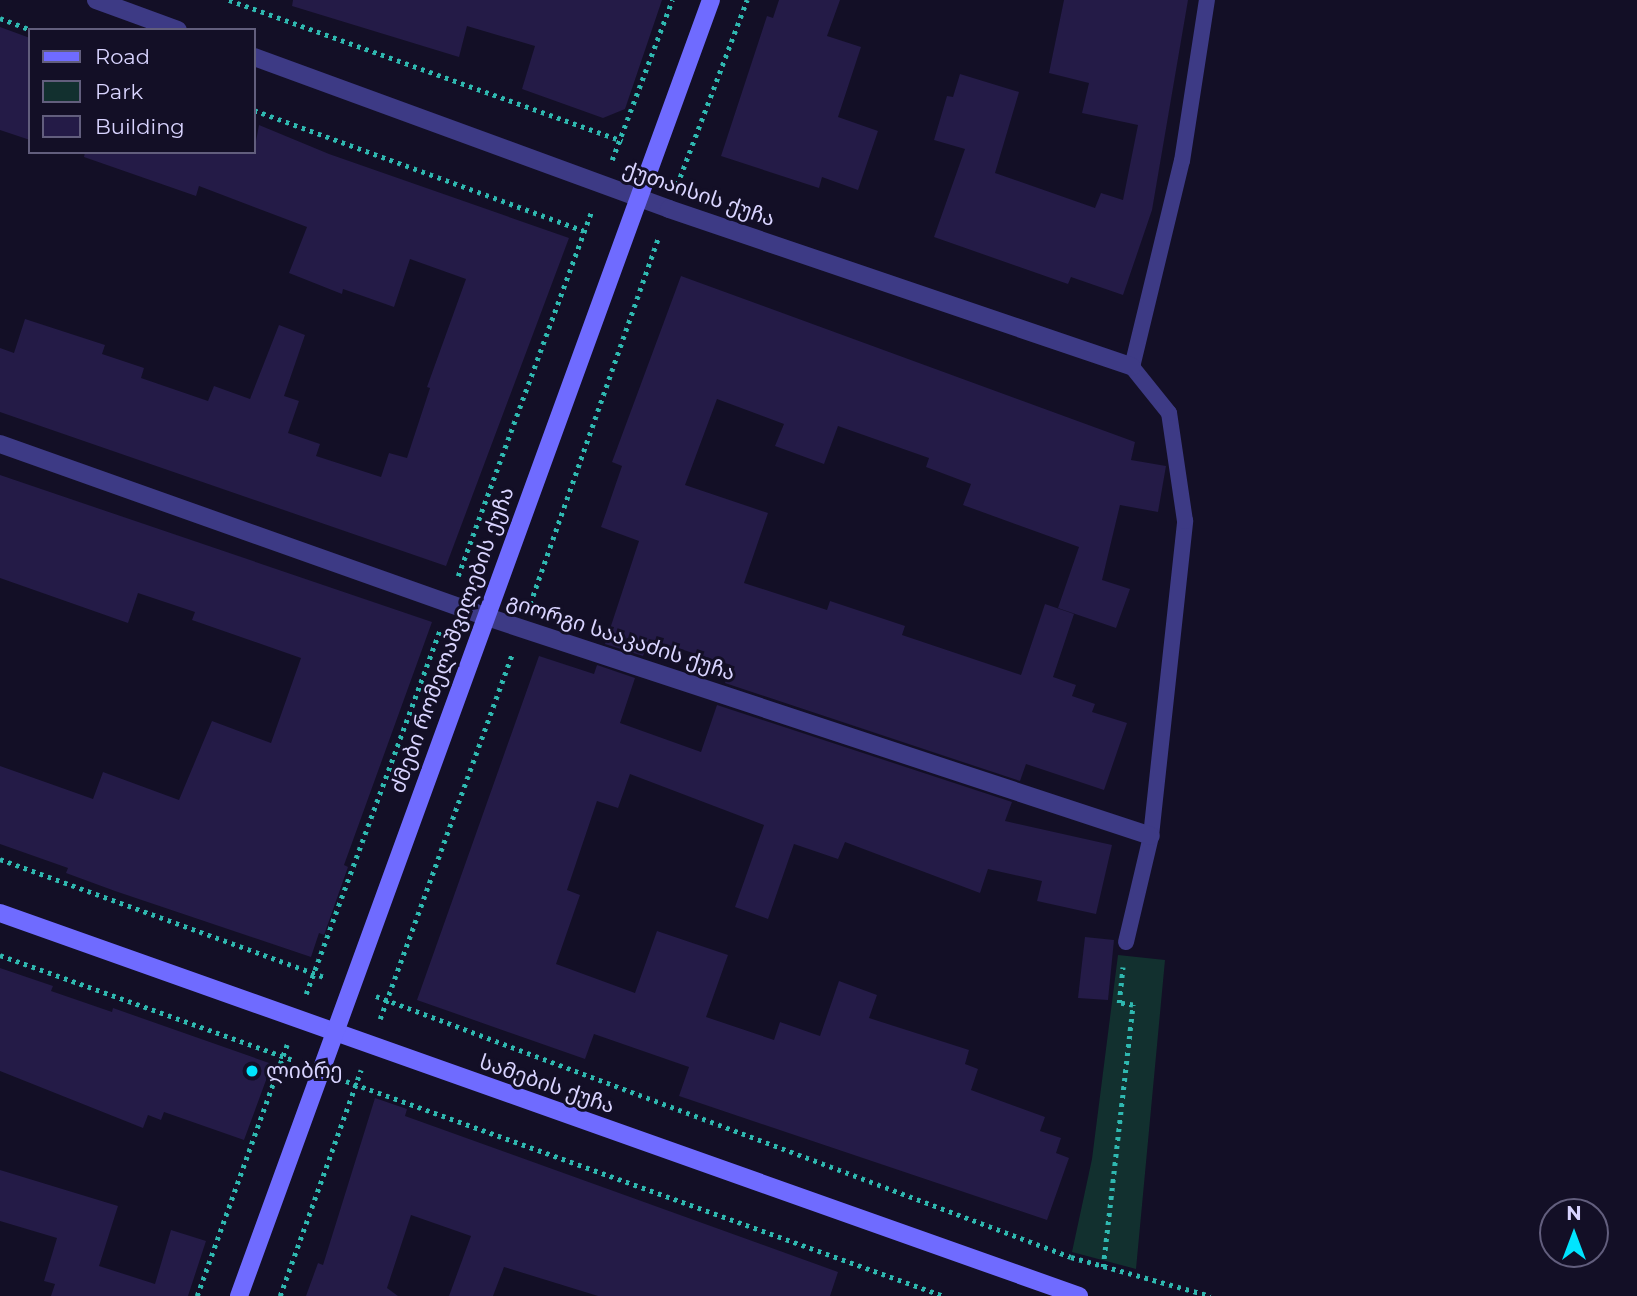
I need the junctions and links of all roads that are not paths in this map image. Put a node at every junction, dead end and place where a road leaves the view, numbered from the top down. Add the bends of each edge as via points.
1 (96, 0) edge
2 (710, 0) edge
3 (1207, 0) edge
4 (173, 28) edge
5 (256, 58) edge
6 (640, 198) junction
7 (1132, 367) junction
8 (0, 444) edge
9 (484, 616) junction
10 (1151, 836) junction
11 (0, 913) edge
12 (1126, 942) road end
13 (334, 1033) junction
14 (240, 1296) edge
15 (1079, 1296) edge

1 - 4 street
2 - 6 street, ძმები რომელაშვილების ქუჩა
3 - 7 lane via 1182,161
5 - 6 street, ქუთაისის ქუჩა
6 - 7 street, ქუთაისის ქუჩა
6 - 9 street, ძმები რომელაშვილების ქუჩა
7 - 10 lane via 1170,413 1185,522
8 - 9 street, გიორგი სააკაძის ქუჩა
9 - 10 street, გიორგი სააკაძის ქუჩა
9 - 13 street, ძმები რომელაშვილების ქუჩა
10 - 12 lane
11 - 13 street, სამების ქუჩა
13 - 14 street, ძმები რომელაშვილების ქუჩა
13 - 15 street, სამების ქუჩა

